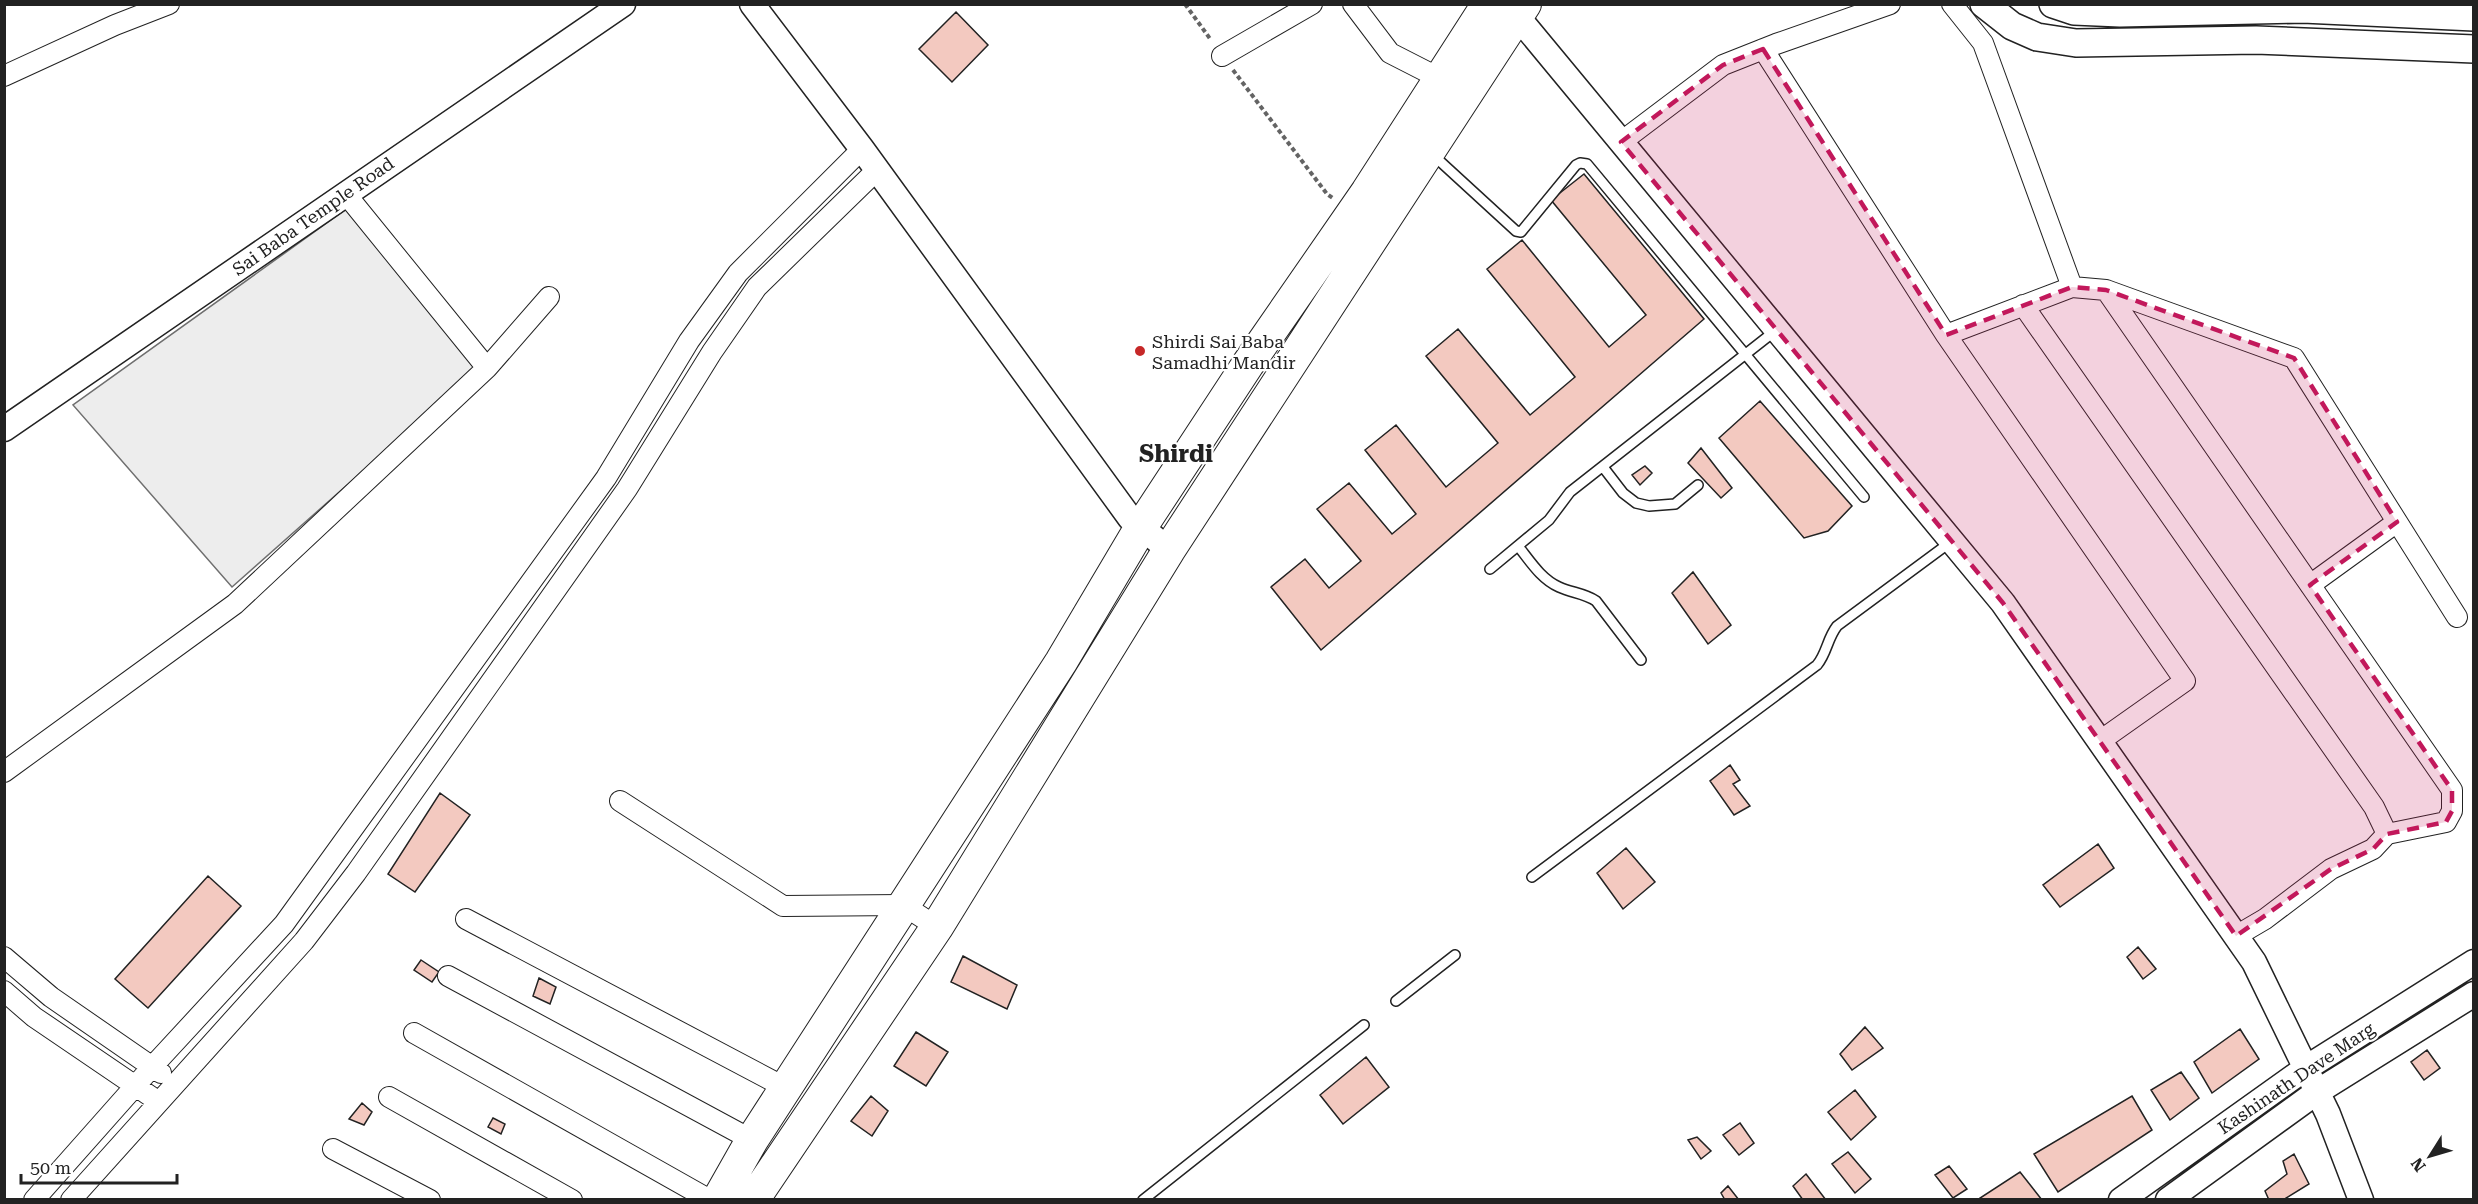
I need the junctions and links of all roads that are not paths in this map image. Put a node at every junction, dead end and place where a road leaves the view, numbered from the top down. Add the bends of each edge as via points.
1 (169, 4) edge
2 (623, 4) edge
3 (752, 4) edge
4 (1353, 4) edge
5 (1488, 4) edge
6 (1890, 4) edge
7 (1952, 4) edge
8 (1984, 4) edge
9 (2054, 4) edge
10 (1307, 6) edge
11 (2303, 7) edge
12 (1516, 8) edge
13 (2474, 17) edge
14 (2308, 42) junction
15 (1763, 49) junction
16 (2474, 49) edge
17 (1222, 56) road end
18 (4, 76) edge
19 (1439, 78) junction
20 (1621, 142) junction
21 (862, 149) junction
22 (1428, 151) junction
23 (877, 170) junction
24 (345, 193) junction
25 (2072, 287) junction
26 (2106, 290) junction
27 (549, 297) dead end
28 (2023, 306) junction
29 (1777, 330) junction
30 (1946, 335) junction
31 (1746, 354) junction
32 (487, 368) junction
33 (4, 429) edge
34 (1603, 467) junction
35 (1698, 485) dead end
36 (1864, 497) dead end
37 (2397, 522) junction
38 (1141, 527) junction
39 (1953, 541) junction
40 (1518, 546) junction
41 (1169, 550) junction
42 (1490, 569) dead end
43 (2310, 585) junction
44 (2457, 616) dead end
45 (1641, 660) dead end
46 (2100, 741) junction
47 (4, 772) edge
48 (620, 801) dead end
49 (2387, 834) junction
50 (1532, 877) dead end
51 (903, 905) junction
52 (466, 919) dead end
53 (937, 927) junction
54 (2236, 936) junction
55 (1455, 955) dead end
56 (4, 957) edge
57 (2474, 962) edge
58 (448, 976) dead end
59 (4, 991) edge
60 (2474, 994) edge
61 (1395, 1001) dead end
62 (1364, 1025) dead end
63 (414, 1033) dead end
64 (152, 1067) junction
65 (2306, 1068) junction
66 (177, 1083) junction
67 (135, 1086) junction
68 (786, 1088) junction
69 (2317, 1092) junction
70 (389, 1097) dead end
71 (159, 1102) junction
72 (752, 1140) junction
73 (333, 1149) dead end
74 (34, 1200) edge
75 (71, 1200) edge
76 (430, 1200) edge
77 (572, 1200) edge
78 (710, 1200) edge
79 (718, 1200) edge
80 (753, 1200) edge
81 (1143, 1200) edge
82 (2121, 1200) edge
83 (2168, 1200) edge
84 (2361, 1200) edge

1 - 18 street
2 - 24 street, Sai Baba Temple Road
3 - 21 street
4 - 19 street via 1390,53
5 - 19 highway
6 - 15 street
7 - 25 street via 1983,43
8 - 14 main road via 2012,26 2037,37 2076,43
9 - 11 main road via 2074,11 2120,13
10 - 17 street
11 - 13 main road
11 - 14 street
12 - 20 street
12 - 22 highway
14 - 16 main road
15 - 20 street via 1723,65
15 - 30 street
19 - 38 highway
20 - 29 street
21 - 23 street
21 - 64 street via 738,273 689,341 606,478 335,857 285,924
22 - 31 lane via 1521,232 1576,165 1587,164
22 - 41 highway
23 - 38 street via 1130,519
23 - 66 street via 757,287 627,489 356,873 304,941
24 - 32 street
24 - 33 street, Sai Baba Temple Road
25 - 26 street
25 - 28 street
26 - 37 street via 2294,358
26 - 43 street
27 - 32 street
28 - 30 street
28 - 49 street via 2374,807
29 - 31 lane
29 - 39 street
30 - 46 street via 2185,681
31 - 34 lane
31 - 36 lane
32 - 47 street via 235,603
34 - 35 lane via 1623,494 1649,506 1675,504
34 - 40 lane via 1570,492 1549,520
37 - 43 street
37 - 44 street
38 - 41 street
38 - 51 highway via 1061,662
39 - 46 street via 2004,603
39 - 50 lane via 1837,626 1817,665
40 - 42 lane
40 - 45 lane via 1549,582 1596,601
41 - 53 highway
43 - 49 street via 2452,790 2452,812 2446,822
46 - 54 street
48 - 51 street via 783,906
49 - 54 street via 2373,849 2331,869
51 - 53 street
51 - 68 highway
52 - 68 street
53 - 80 highway
54 - 65 street via 2254,962
55 - 61 lane
56 - 64 street via 51,998
57 - 65 street, Kashinath Dave Marg
58 - 72 street
59 - 67 street via 34,1017
60 - 69 street, Kashinath Dave Marg
62 - 81 lane
63 - 78 street
64 - 66 street
64 - 67 street
65 - 69 street
65 - 82 street, Kashinath Dave Marg
66 - 71 street
67 - 71 street
67 - 74 street
68 - 72 highway
69 - 83 street, Kashinath Dave Marg
69 - 84 street
70 - 77 street
71 - 75 street
72 - 79 highway
73 - 76 street

